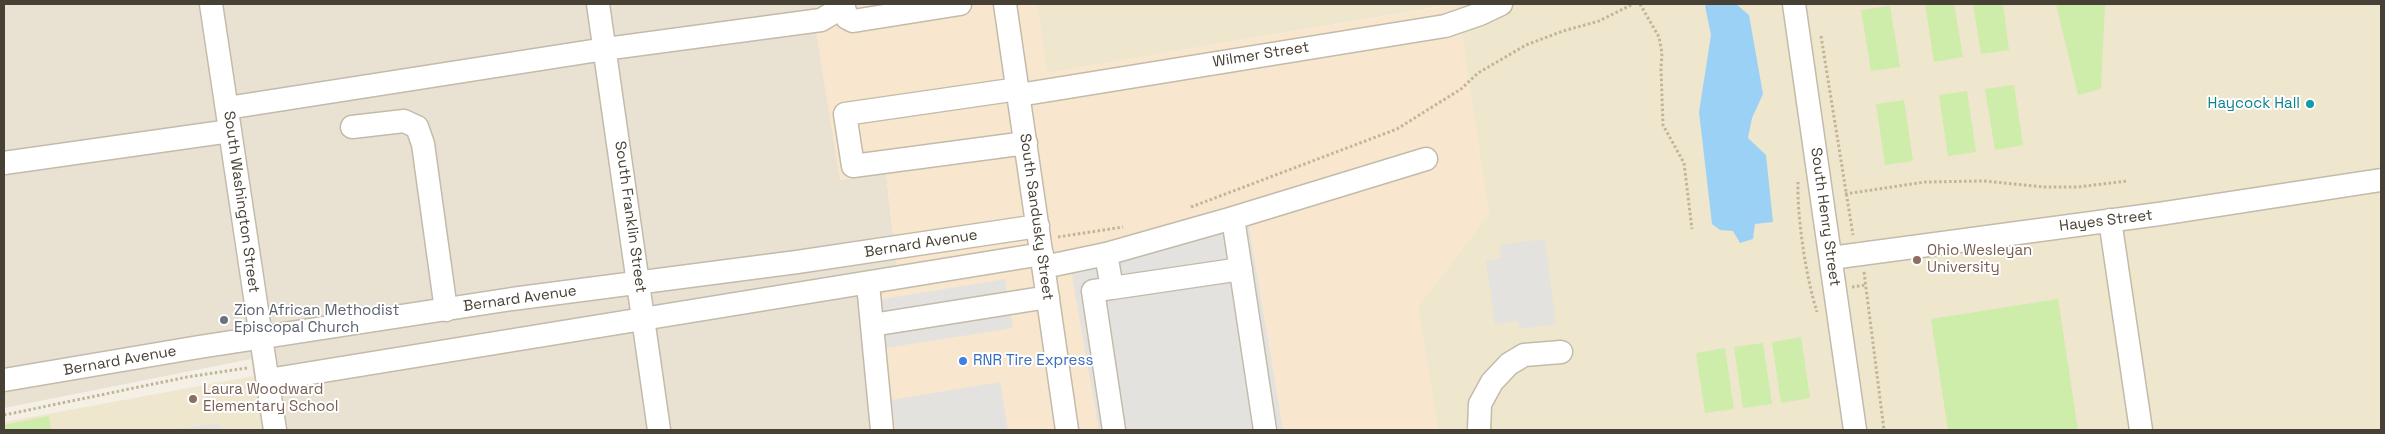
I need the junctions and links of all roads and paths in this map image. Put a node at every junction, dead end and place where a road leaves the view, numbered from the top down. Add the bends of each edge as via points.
1 (212, 4) edge
2 (598, 4) edge
3 (960, 4) edge
4 (1005, 4) edge
5 (1501, 4) edge
6 (1633, 4) edge
7 (1640, 4) edge
8 (1794, 4) edge
9 (843, 5) edge
10 (1820, 32) dead end
11 (605, 49) junction
12 (1018, 92) junction
13 (227, 108) junction
14 (352, 127) dead end
15 (1397, 129) dead end
16 (230, 131) junction
17 (1026, 143) junction
18 (1426, 159) dead end
19 (4, 163) edge
20 (2381, 180) edge
21 (2127, 181) dead end
22 (1845, 194) junction
23 (1233, 218) junction
24 (2110, 220) junction
25 (1038, 226) junction
26 (1692, 229) dead end
27 (1106, 254) junction
28 (1862, 254) junction
29 (1830, 258) junction
30 (1043, 261) junction
31 (1242, 269) junction
32 (639, 282) junction
33 (868, 284) junction
34 (1112, 288) junction
35 (1048, 297) junction
36 (446, 310) junction
37 (644, 320) junction
38 (872, 325) junction
39 (261, 338) junction
40 (1560, 352) dead end
41 (4, 380) edge
42 (268, 380) junction
43 (275, 430) edge
44 (660, 430) edge
45 (882, 430) edge
46 (1066, 430) edge
47 (1114, 430) edge
48 (1265, 430) edge
49 (1479, 430) edge
50 (1855, 430) edge
51 (1884, 430) edge
52 (2141, 430) edge

1 - 13 street, South Washington Street
2 - 11 street, South Franklin Street
3 - 9 street via 853,21 847,18
4 - 12 street, South Sandusky Street
5 - 12 street, Wilmer Street via 1445,26
6 - 15 path via 1599,21 1526,45 1478,73 1461,89
7 - 26 path via 1659,37 1664,126 1684,163
8 - 29 street, South Henry Street
9 - 11 street via 821,20
10 - 22 path
11 - 13 street
11 - 32 street, South Franklin Street
12 - 17 street, South Sandusky Street
12 - 17 street, Wilmer Street via 845,114 853,166
13 - 16 street, South Washington Street
14 - 36 street via 404,121 417,127 424,144
16 - 19 street
16 - 39 street, South Washington Street
17 - 25 street, South Sandusky Street
18 - 23 street, Bernard Avenue
20 - 24 street, Hayes Street
21 - 22 path via 2078,187 1984,181 1925,182
22 - 28 path via 1852,233
23 - 27 street, Bernard Avenue
23 - 31 street
24 - 28 street, Hayes Street
24 - 52 street
25 - 30 street, South Sandusky Street
25 - 32 street, Bernard Avenue
27 - 30 street, Bernard Avenue
27 - 34 street
28 - 29 street, Hayes Street
28 - 51 path
29 - 50 street, South Henry Street
30 - 33 street, Bernard Avenue
30 - 35 street, South Sandusky Street
31 - 34 street
31 - 48 street
32 - 36 street, Bernard Avenue
32 - 37 street, South Franklin Street
33 - 37 street, Bernard Avenue
33 - 38 street
34 - 47 street via 1093,291
35 - 38 street
35 - 46 street, South Sandusky Street
36 - 39 street, Bernard Avenue
37 - 42 street, Bernard Avenue
37 - 44 street, South Franklin Street
38 - 45 street
39 - 41 street, Bernard Avenue
39 - 42 street, South Washington Street
40 - 49 street via 1524,355 1509,364 1492,382 1480,404
42 - 43 street, South Washington Street

